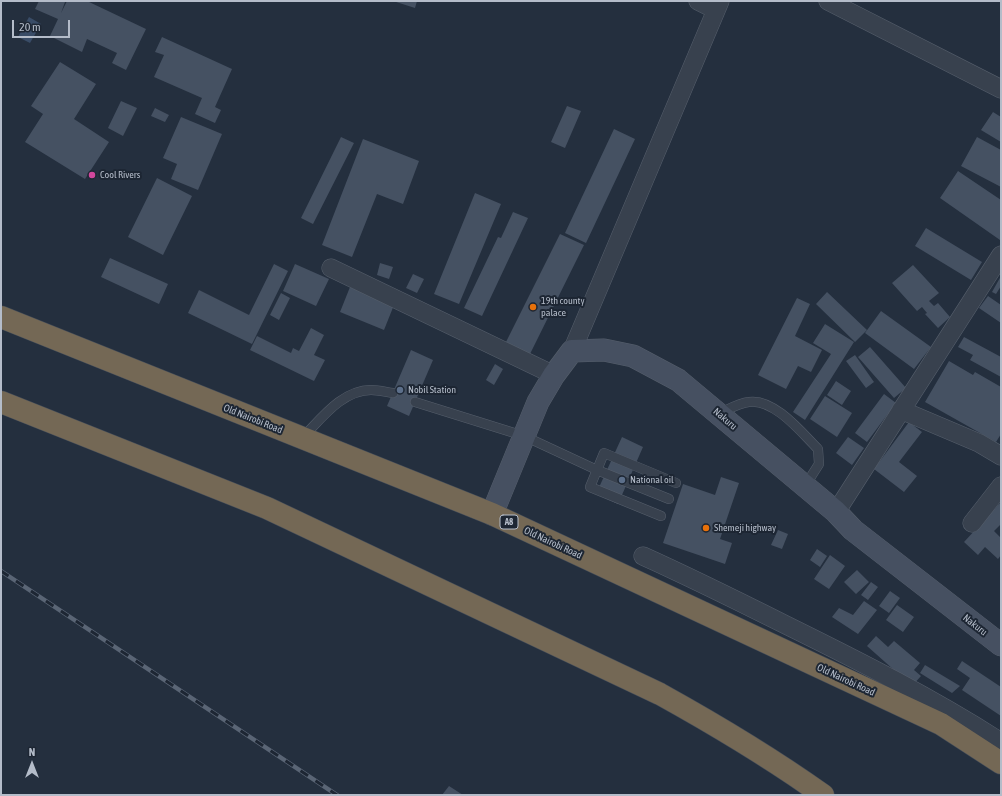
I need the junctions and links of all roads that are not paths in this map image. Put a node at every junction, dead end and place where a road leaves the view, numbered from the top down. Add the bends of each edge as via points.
1 (698, 1) edge
2 (828, 1) edge
3 (718, 6) edge
4 (1001, 89) edge
5 (1001, 255) edge
6 (331, 268) dead end
7 (1, 317) edge
8 (572, 351) junction
9 (554, 375) junction
10 (393, 393) dead end
11 (1, 402) edge
12 (415, 402) dead end
13 (901, 410) junction
14 (718, 413) junction
15 (524, 436) junction
16 (302, 438) junction
17 (1001, 456) edge
18 (597, 470) junction
19 (676, 483) dead end
20 (805, 486) junction
21 (1001, 486) edge
22 (669, 499) dead end
23 (836, 512) junction
24 (492, 514) junction
25 (661, 516) dead end
26 (972, 522) dead end
27 (643, 556) dead end
28 (1001, 645) edge
29 (1001, 742) edge
30 (1001, 763) edge
31 (823, 795) edge

1 - 3 street
2 - 4 street
3 - 8 street
5 - 13 street
6 - 9 street
7 - 16 highway, Old Nairobi Road / A8
8 - 9 main road
8 - 14 main road, Nakuru via 604,350 633,356 678,380
9 - 15 main road via 538,402
10 - 16 lane via 371,390 354,393 339,402
11 - 31 highway via 267,508 660,694 722,728
12 - 15 lane
13 - 17 street via 978,442
13 - 23 street
14 - 20 main road, Nakuru
14 - 20 lane via 749,401 770,405 790,421 818,449 819,464
15 - 18 lane
15 - 24 main road
16 - 24 highway, Old Nairobi Road / A8
18 - 19 lane via 604,453
18 - 22 lane
18 - 25 lane via 590,487
20 - 23 main road, Nakuru
21 - 26 street
23 - 28 main road, Nakuru via 853,530
24 - 30 highway, Old Nairobi Road / A8 via 941,724
27 - 29 street via 884,674 949,709

